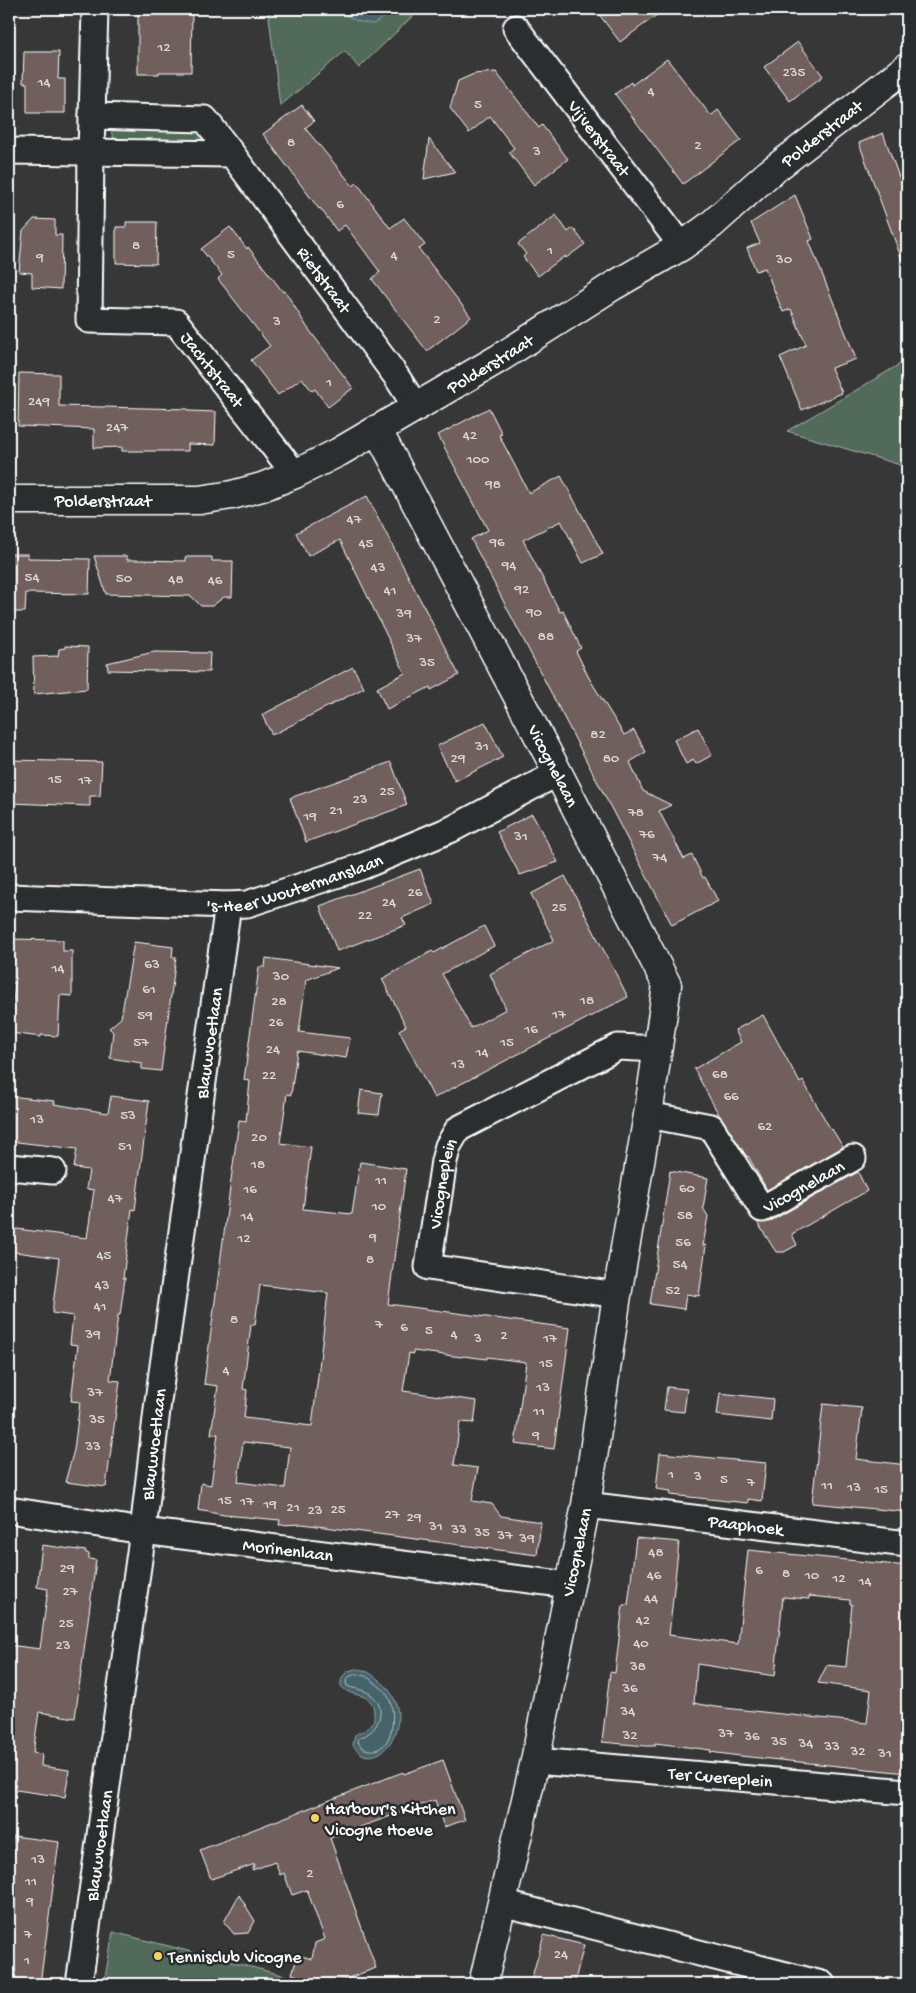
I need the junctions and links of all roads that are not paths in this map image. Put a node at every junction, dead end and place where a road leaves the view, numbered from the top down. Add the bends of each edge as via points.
1 (96, 9) edge
2 (516, 28) dead end
3 (907, 67) edge
4 (92, 116) junction
5 (9, 151) edge
6 (91, 153) junction
7 (232, 154) junction
8 (682, 246) junction
9 (416, 407) junction
10 (377, 430) junction
11 (295, 474) junction
12 (9, 500) edge
13 (558, 773) junction
14 (9, 897) edge
15 (228, 905) junction
16 (657, 1049) junction
17 (648, 1115) junction
18 (853, 1158) dead end
19 (9, 1167) edge
20 (53, 1171) dead end
21 (617, 1295) junction
22 (586, 1505) junction
23 (9, 1510) edge
24 (143, 1531) junction
25 (907, 1544) edge
26 (569, 1585) junction
27 (535, 1760) junction
28 (907, 1792) edge
29 (502, 1903) junction
30 (80, 1984) edge
31 (483, 1984) edge
32 (822, 1984) edge

1 - 4 street
2 - 8 street, Vijverstraat
3 - 8 street, Polderstraat via 768,174 711,225
4 - 6 street
4 - 7 street, Rietstraat via 205,119
5 - 6 street
6 - 7 street
6 - 11 street, Jachtstraat via 89,320 176,322
7 - 9 street, Rietstraat
8 - 9 street, Polderstraat
9 - 10 street, Polderstraat
10 - 11 street, Polderstraat
10 - 13 street, Vicognelaan
11 - 12 street, Polderstraat via 262,487 199,500
13 - 15 street, 's-Heer Woutermanslaan via 452,829 363,866 255,902
13 - 16 street, Vicognelaan via 667,985
14 - 15 street, 's-Heer Woutermanslaan
15 - 24 street, Blauwvoetlaan via 158,1401
16 - 17 street, Vicognelaan
16 - 21 street, Vicogneplein via 618,1047 458,1129 444,1161 428,1267
17 - 18 street, Vicognelaan via 711,1127 762,1209
17 - 21 street, Vicognelaan
19 - 20 street
21 - 22 street, Vicognelaan
22 - 25 street, Paaphoek
22 - 26 street, Vicognelaan
23 - 24 street, Morinenlaan
24 - 26 street, Morinenlaan
24 - 30 street, Blauwvoetlaan
26 - 27 street, Vicognelaan
27 - 28 street, Ter Cuereplein
27 - 29 street, Vicognelaan
29 - 31 street, Vicognelaan
29 - 32 street

